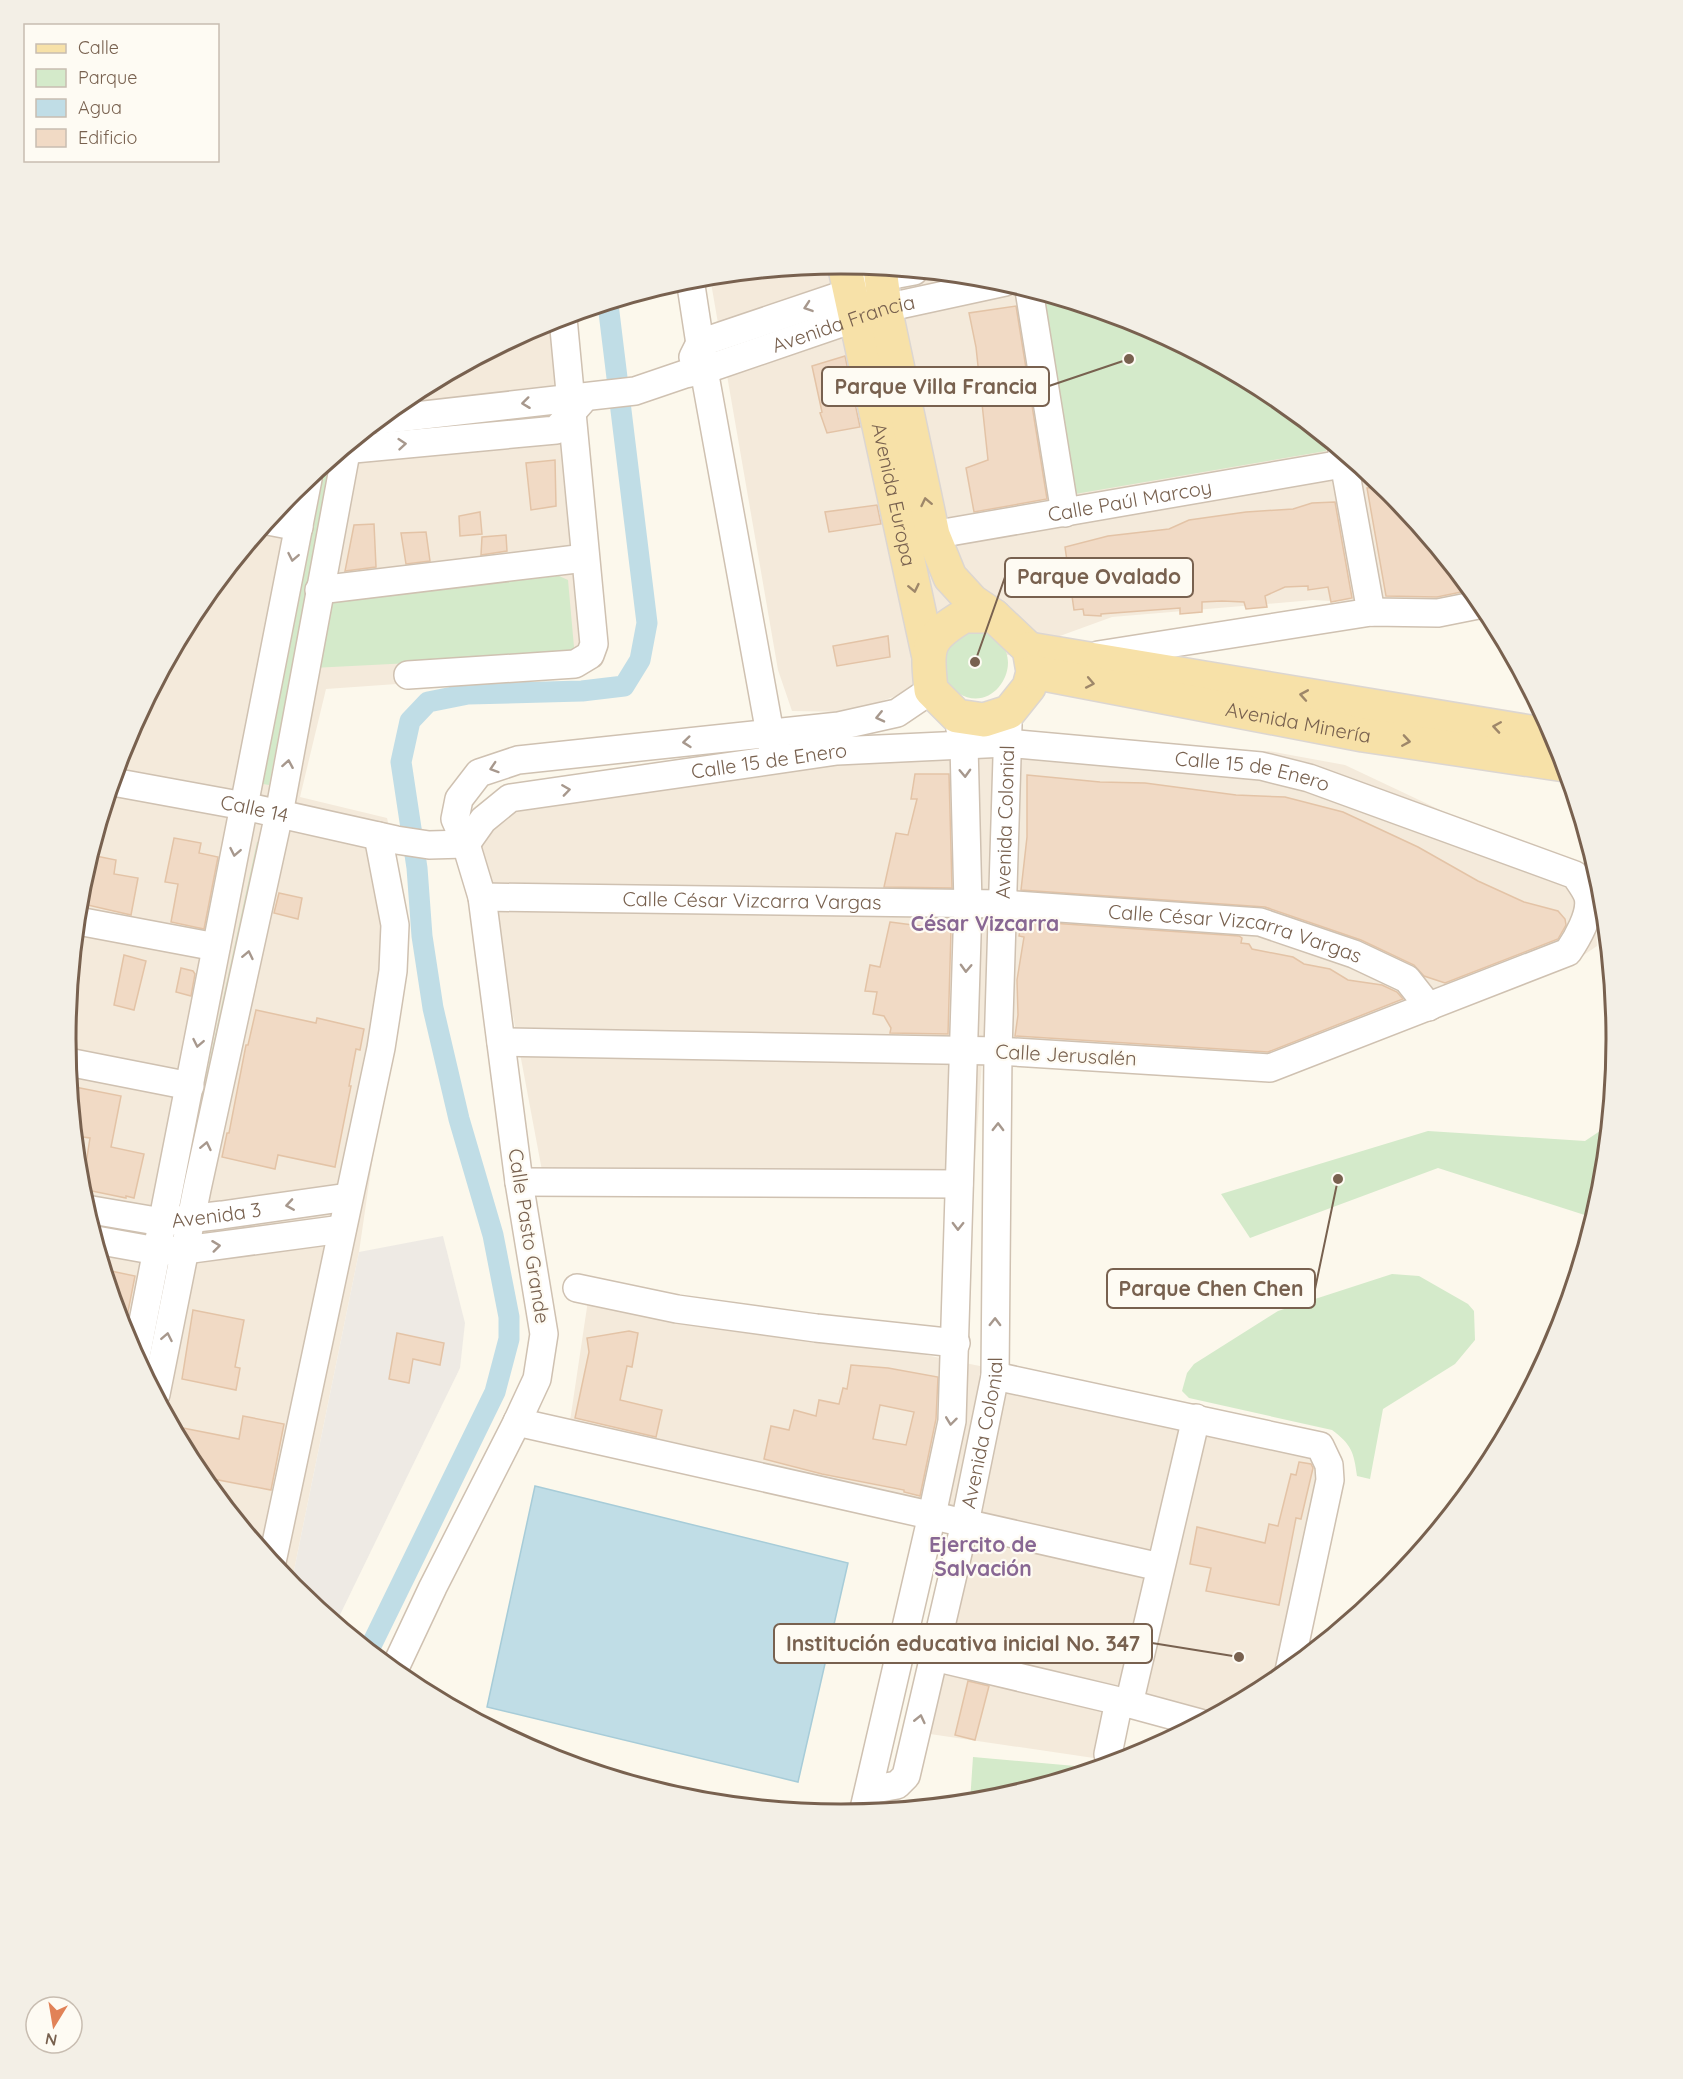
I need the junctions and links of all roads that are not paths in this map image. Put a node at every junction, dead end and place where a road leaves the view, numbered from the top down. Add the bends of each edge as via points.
1 (898, 277) edge
2 (960, 284) edge
3 (866, 288) edge
4 (692, 289) edge
5 (1030, 299) edge
6 (565, 327) edge
7 (700, 343) junction
8 (694, 372) junction
9 (583, 401) junction
10 (409, 408) edge
11 (357, 448) edge
12 (344, 458) edge
13 (1341, 460) edge
14 (1348, 466) edge
15 (305, 496) edge
16 (1065, 513) junction
17 (278, 523) edge
18 (298, 527) junction
19 (918, 537) junction
20 (585, 558) junction
21 (319, 590) junction
22 (1472, 606) edge
23 (1371, 612) junction
24 (994, 616) junction
25 (928, 653) junction
26 (1085, 657) junction
27 (1031, 661) junction
28 (408, 675) dead end
29 (931, 690) junction
30 (1008, 728) junction
31 (961, 730) junction
32 (770, 733) junction
33 (1542, 734) edge
34 (775, 760) junction
35 (1554, 763) edge
36 (121, 783) edge
37 (244, 806) junction
38 (279, 814) junction
39 (387, 838) junction
40 (466, 844) junction
41 (482, 897) junction
42 (968, 904) junction
43 (1002, 904) junction
44 (1586, 915) joint
45 (86, 922) edge
46 (216, 947) junction
47 (1429, 1007) junction
48 (501, 1042) junction
49 (964, 1051) junction
50 (999, 1051) junction
51 (77, 1064) edge
52 (190, 1086) junction
53 (519, 1182) junction
54 (959, 1184) junction
55 (348, 1197) junction
56 (96, 1211) edge
57 (191, 1219) junction
58 (162, 1222) junction
59 (342, 1229) junction
60 (104, 1242) edge
61 (185, 1250) junction
62 (156, 1251) junction
63 (957, 1270) junction
64 (996, 1272) junction
65 (577, 1288) dead end
66 (139, 1341) edge
67 (956, 1343) junction
68 (995, 1376) junction
69 (158, 1384) edge
70 (1196, 1418) junction
71 (517, 1422) junction
72 (932, 1515) junction
73 (965, 1523) junction
74 (274, 1552) edge
75 (1160, 1567) junction
76 (934, 1657) junction
77 (1292, 1657) edge
78 (398, 1662) edge
79 (1124, 1702) junction
80 (1190, 1720) edge
81 (1108, 1754) dead end
82 (866, 1801) edge

1 - 3 street, Avenida Francia
2 - 3 street, Avenida Francia
3 -> 7 street, Avenida Francia
3 - 8 street, Avenida Francia
3 - 19 main road, Avenida Europa
4 - 7 street
5 - 16 street
6 - 9 street
7 - 8 street
8 - 9 street, Avenida Francia via 635,391
8 - 32 street
9 -> 10 street, Avenida Francia
11 -> 9 street via 556,430
9 - 20 street
12 - 21 street
13 - 16 street, Calle Paúl Marcoy
14 - 23 street
15 - 18 street
16 - 19 street, Calle Paúl Marcoy
17 - 18 street
18 -> 37 street
19 - 24 main road, Avenida Europa via 972,601
19 -> 25 main road, Avenida Europa
20 - 21 street
20 - 28 street via 594,644 590,655 575,664
38 -> 21 street
22 - 23 street via 1438,613
23 - 26 street
24 - 25 main road via 964,616 941,630
24 - 27 main road
25 - 29 main road
26 - 27 main road, Avenida Minería
33 -> 26 main road, Avenida Minería
27 - 30 main road via 1029,687
27 -> 35 main road, Avenida Minería via 1363,735
29 - 31 main road
29 -> 32 street, Calle 15 de Enero via 897,713 839,726
30 - 31 main road via 984,720
30 - 43 street, Avenida Colonial
30 - 44 street, Calle 15 de Enero via 1261,766 1309,778 1575,875 1588,897
31 - 34 street, Calle 15 de Enero
31 -> 42 street, Avenida Colonial
32 - 34 street
32 -> 40 street, Calle 15 de Enero via 518,760 479,773 459,799 455,819
40 -> 34 street, Calle 15 de Enero via 483,820 510,798
36 - 37 street, Calle 14
37 - 38 street, Calle 14
37 -> 46 street
38 - 39 street, Calle 14
57 -> 38 street
39 - 40 street, Calle 14
39 - 55 street via 395,925 393,971 381,1048
40 - 41 street, Calle Pasto Grande
41 - 42 street, Calle César Vizcarra Vargas
41 - 48 street, Calle Pasto Grande
42 - 43 street, Calle César Vizcarra Vargas
42 -> 49 street, Avenida Colonial
43 - 47 street, Calle César Vizcarra Vargas via 1260,922 1354,954 1407,979
43 - 50 street, Avenida Colonial
44 - 47 street, Calle Jerusalén via 1580,935 1568,952
45 - 46 street
46 -> 52 street
47 - 50 street, Calle Jerusalén via 1270,1068
48 - 49 street, Calle Jerusalén
48 - 53 street, Calle Pasto Grande
49 - 50 street, Calle Jerusalén
49 - 54 street, Avenida Colonial
64 -> 50 street, Avenida Colonial
51 - 52 street
52 - 58 street
53 - 54 street
53 - 71 street, Calle Pasto Grande via 544,1334 537,1379
54 -> 63 street, Avenida Colonial
55 -> 57 street, Avenida 3
55 - 59 street
56 - 58 street, Avenida 3
57 - 58 street, Avenida 3
57 - 61 street
58 - 62 street
61 -> 59 street, Avenida 3
59 - 74 street
60 - 62 street, Avenida 3
61 - 62 street, Avenida 3
69 -> 61 street
62 - 66 street
63 - 64 street
63 - 67 street, Avenida Colonial
68 -> 64 street, Avenida Colonial
65 - 67 street via 677,1309
67 -> 72 street, Avenida Colonial via 952,1421
68 - 70 street
68 - 73 street, Avenida Colonial
70 - 75 street
70 - 77 street via 1320,1446 1326,1455 1330,1480
71 - 72 street
71 - 78 street, Calle Pasto Grande
72 - 73 street
72 - 82 street, Avenida Colonial
73 - 75 street
73 - 76 street, Avenida Colonial
75 - 79 street
76 - 79 street
82 -> 76 street, Avenida Colonial via 906,1776
79 - 80 street
79 - 81 street

